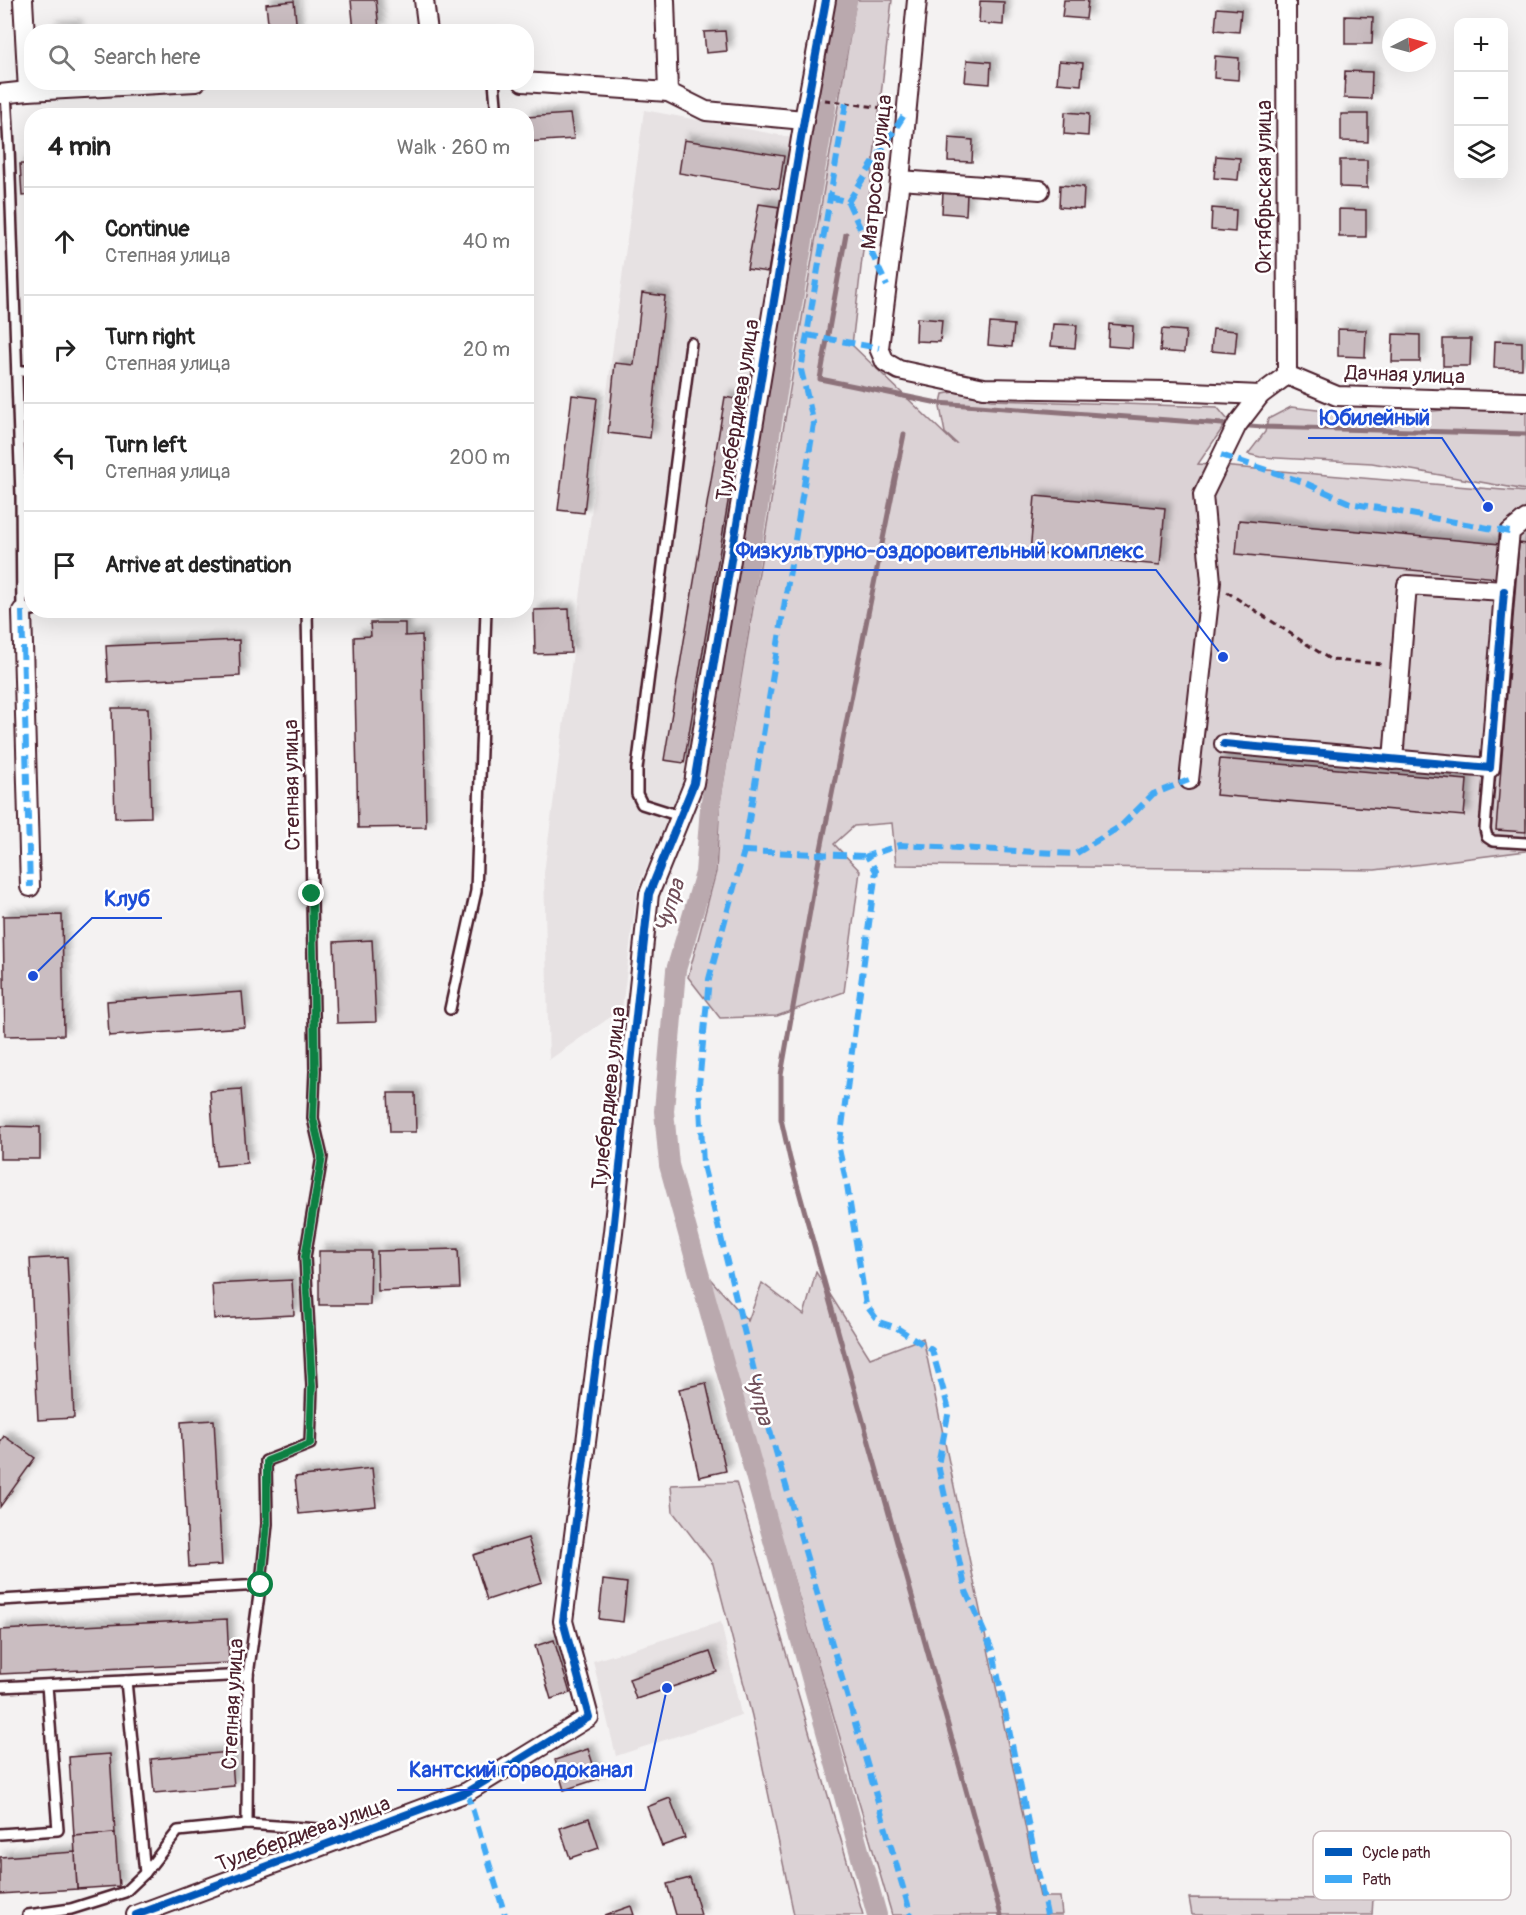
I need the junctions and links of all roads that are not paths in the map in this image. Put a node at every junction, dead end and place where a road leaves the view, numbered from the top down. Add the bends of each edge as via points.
1 (23, 0) edge
2 (424, 0) edge
3 (665, 0) edge
4 (826, 0) edge
5 (917, 0) edge
6 (1286, 0) edge
7 (24, 24) edge
8 (427, 24) edge
9 (534, 83) edge
10 (47, 90) edge
11 (495, 90) edge
12 (28, 91) joint
13 (668, 92) junction
14 (3, 94) edge
15 (497, 108) edge
16 (804, 120) junction
17 (900, 180) junction
18 (1040, 190) dead end
19 (691, 343) dead end
20 (17, 371) junction
21 (24, 371) edge
22 (1287, 375) junction
23 (1260, 395) junction
24 (1526, 402) edge
25 (1526, 519) edge
26 (24, 545) edge
27 (1504, 591) junction
28 (28, 618) edge
29 (307, 618) edge
30 (486, 618) edge
31 (1224, 744) dead end
32 (1393, 760) junction
33 (1490, 768) junction
34 (1189, 780) dead end
35 (680, 816) junction
36 (1526, 843) edge
37 (30, 887) dead end
38 (450, 1009) dead end
39 (261, 1585) junction
40 (0, 1600) edge
41 (248, 1675) junction
42 (126, 1681) junction
43 (47, 1685) junction
44 (0, 1687) edge
45 (247, 1824) junction
46 (359, 1832) junction
47 (0, 1834) edge
48 (145, 1873) junction
49 (28, 1915) edge
50 (136, 1915) edge

1 - 7 street
2 - 8 street
3 - 13 street
4 - 16 street, Тулебердиева улица
5 - 17 street, Матросова улица
6 - 22 street, Октябрьская улица
9 - 13 street
10 - 12 street
11 - 15 lane
12 - 14 street
13 - 16 street via 706,111
14 - 20 lane via 9,147
16 - 35 street, Тулебердиева улица via 694,783
17 - 18 street
17 - 23 street, Матросова улица via 879,348 885,362 899,370 984,388
19 - 35 lane via 637,769 637,794 642,804
20 - 21 lane
20 - 26 lane
22 - 23 street
22 - 24 street, Дачная улица via 1337,396
23 - 34 street via 1237,425 1203,495 1211,582
25 - 27 street via 1510,532
27 - 32 street via 1407,585
27 - 33 street
28 - 37 street
29 - 39 lane, Степная улица via 313,1118 322,1157 305,1257 312,1386 310,1444 267,1461 267,1524
30 - 38 lane via 476,891
31 - 32 street
32 - 33 street
33 - 36 lane via 1487,837 1493,841
35 - 46 street, Тулебердиева улица via 648,894 613,1232 564,1621 589,1718 467,1792
39 - 40 lane
39 - 41 lane, Степная улица
41 - 42 lane
41 - 45 lane, Степная улица
42 - 43 lane
42 - 48 lane
43 - 44 lane
43 - 47 lane via 58,1830
45 - 46 lane
45 - 48 lane via 178,1831
46 - 50 street, Тулебердиева улица
48 - 49 lane via 125,1892 71,1909

